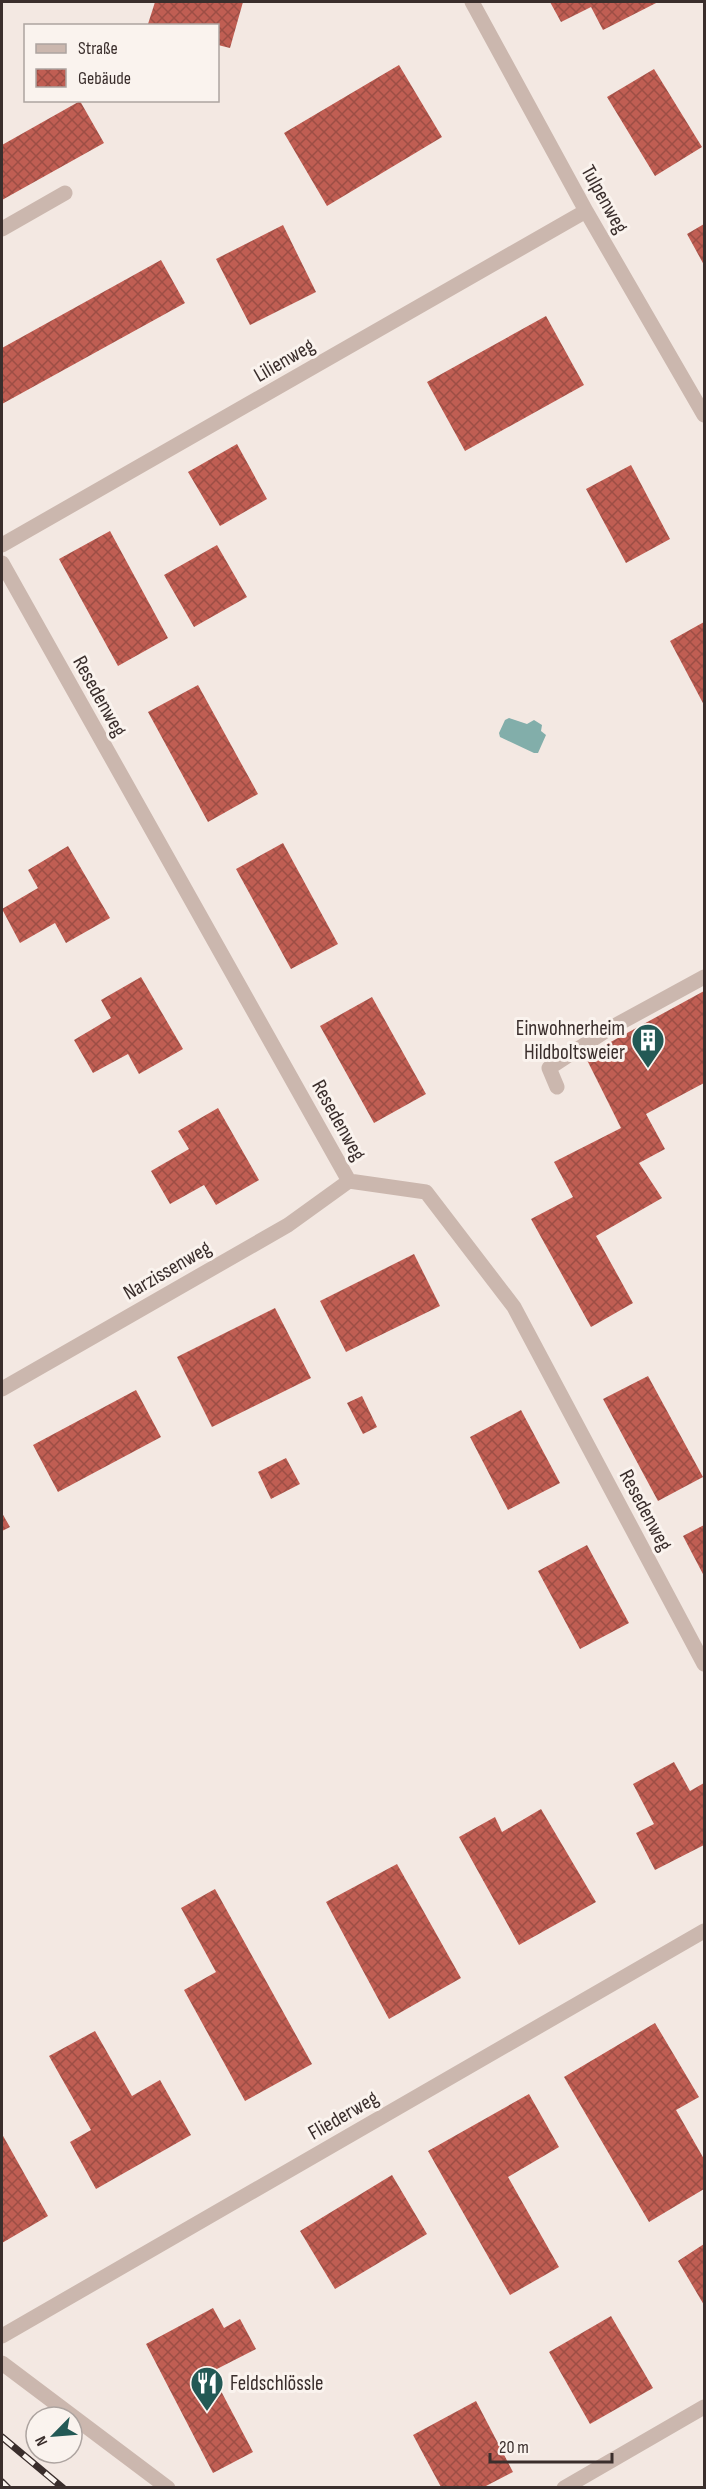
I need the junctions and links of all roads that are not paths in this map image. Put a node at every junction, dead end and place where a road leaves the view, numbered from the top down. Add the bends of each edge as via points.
1 (472, 2) edge
2 (65, 193) dead end
3 (586, 211) junction
4 (2, 229) edge
5 (705, 416) edge
6 (2, 545) edge
7 (2, 563) edge
8 (705, 977) edge
9 (557, 1087) dead end
10 (349, 1181) junction
11 (2, 1389) edge
12 (705, 1664) edge
13 (705, 1931) edge
14 (2, 2336) edge
15 (2, 2363) edge
16 (705, 2407) edge
17 (168, 2487) edge
18 (564, 2487) edge

1 - 3 street, Tulpenweg
2 - 4 street
3 - 5 street, Tulpenweg
3 - 6 street, Lilienweg
7 - 10 street, Resedenweg
8 - 9 street via 607,1030 549,1068
10 - 11 street, Narzissenweg via 288,1226
10 - 12 street, Resedenweg via 426,1192 514,1307
13 - 14 street, Fliederweg
15 - 17 street
16 - 18 street

